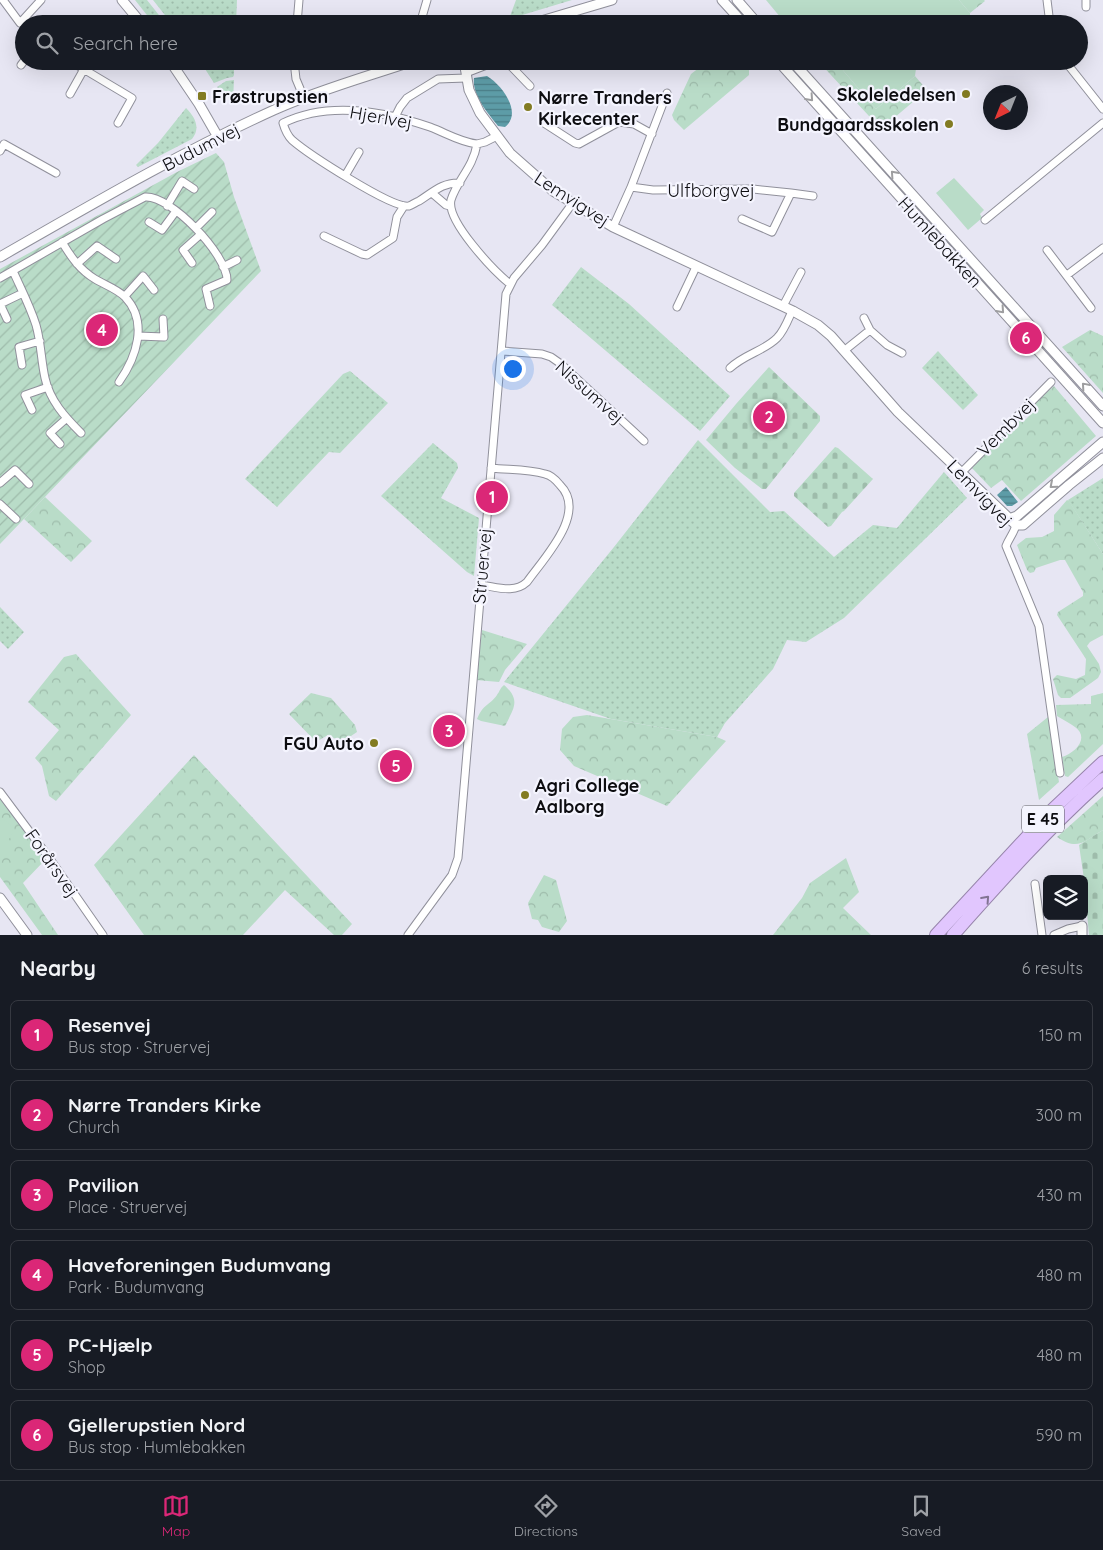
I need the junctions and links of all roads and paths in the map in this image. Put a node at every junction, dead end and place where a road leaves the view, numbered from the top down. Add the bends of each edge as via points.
1 (3, 0) edge
2 (41, 0) edge
3 (122, 0) edge
4 (299, 0) edge
5 (428, 0) edge
6 (593, 0) edge
7 (612, 0) edge
8 (722, 0) edge
9 (1047, 0) edge
10 (738, 2) edge
11 (30, 15) edge
12 (134, 15) edge
13 (297, 15) edge
14 (423, 15) edge
15 (559, 15) edge
16 (561, 15) edge
17 (736, 15) edge
18 (750, 15) edge
19 (1049, 15) edge
20 (15, 16) edge
21 (83, 70) edge
22 (86, 70) edge
23 (176, 70) edge
24 (295, 70) edge
25 (386, 70) edge
26 (465, 70) edge
27 (477, 70) edge
28 (515, 70) edge
29 (786, 70) edge
30 (800, 70) edge
31 (1072, 70) edge
32 (466, 75) junction
33 (520, 88) dead end
34 (667, 93) dead end
35 (70, 94) dead end
36 (304, 98) junction
37 (1103, 109) edge
38 (395, 117) junction
39 (118, 123) dead end
40 (544, 123) dead end
41 (1103, 123) edge
42 (652, 134) junction
43 (497, 136) junction
44 (218, 137) junction
45 (477, 144) junction
46 (0, 151) edge
47 (359, 152) dead end
48 (56, 173) dead end
49 (345, 176) junction
50 (460, 183) junction
51 (631, 187) junction
52 (194, 189) dead end
53 (432, 193) junction
54 (791, 193) junction
55 (813, 196) dead end
56 (572, 204) junction
57 (167, 206) junction
58 (404, 206) junction
59 (450, 206) junction
60 (176, 211) junction
61 (212, 212) dead end
62 (742, 219) dead end
63 (986, 220) dead end
64 (149, 222) dead end
65 (613, 227) junction
66 (199, 231) junction
67 (324, 236) dead end
68 (62, 242) junction
69 (1103, 248) edge
70 (1048, 250) dead end
71 (2, 253) edge
72 (116, 259) dead end
73 (237, 260) dead end
74 (192, 263) dead end
75 (76, 264) junction
76 (223, 267) junction
77 (696, 267) junction
78 (13, 271) junction
79 (801, 272) dead end
80 (1067, 275) junction
81 (0, 278) edge
82 (510, 284) junction
83 (154, 290) dead end
84 (23, 293) junction
85 (125, 296) junction
86 (210, 306) dead end
87 (782, 306) junction
88 (677, 307) dead end
89 (1091, 308) dead end
90 (792, 311) junction
91 (864, 318) dead end
92 (7, 319) dead end
93 (163, 319) dead end
94 (870, 330) junction
95 (138, 336) junction
96 (40, 341) junction
97 (844, 350) junction
98 (502, 351) junction
99 (902, 353) dead end
100 (22, 365) dead end
101 (730, 368) dead end
102 (119, 382) dead end
103 (1051, 382) dead end
104 (48, 387) junction
105 (1103, 406) edge
106 (32, 410) dead end
107 (67, 418) junction
108 (1103, 423) edge
109 (81, 432) dead end
110 (644, 441) dead end
111 (1103, 442) edge
112 (60, 444) dead end
113 (1103, 451) edge
114 (1103, 458) edge
115 (491, 468) junction
116 (961, 473) junction
117 (0, 483) edge
118 (28, 484) dead end
119 (1069, 485) junction
120 (1, 507) edge
121 (16, 519) dead end
122 (1012, 522) junction
123 (481, 585) junction
124 (1103, 752) edge
125 (1103, 762) edge
126 (1060, 773) dead end
127 (1103, 779) edge
128 (1103, 787) edge
129 (0, 792) edge
130 (1030, 851) junction
131 (985, 880) junction
132 (1034, 884) dead end
133 (0, 898) edge
134 (1082, 931) edge
135 (27, 935) edge
136 (102, 935) edge
137 (408, 935) edge
138 (936, 935) edge
139 (953, 935) edge
140 (1042, 935) edge
141 (1054, 935) edge

1 - 20 street
2 - 11 street
3 - 12 street
4 - 13 street
5 - 14 street
6 - 15 street
7 - 16 street
8 - 17 street
9 - 19 street
10 - 18 street
21 - 35 street
22 - 39 street via 132,98
23 - 44 street
24 - 36 street
25 - 36 street, Budumvej
26 - 32 street, Lemvigvej
27 - 32 street
28 - 33 street via 528,84
29 -> 108 street, Humlebakken
105 -> 30 street, Humlebakken
31 - 37 street
32 - 38 street via 438,79 407,98
32 - 43 street, Lemvigvej via 480,113
34 - 42 street
36 - 44 street, Budumvej
38 - 45 street, Hjerlvej
38 - 49 street, Hjerlvej via 327,110 299,116 283,124 292,139
40 - 42 street via 579,144 619,122 634,124
41 - 63 street
42 - 51 street
43 - 45 street
43 - 56 street, Lemvigvej via 536,177
44 - 71 street, Budumvej
45 - 50 street via 472,163
46 - 48 street via 4,144
47 - 49 street
49 - 58 street
50 - 53 street via 445,184
50 - 59 street
51 - 54 street, Ulfborgvej via 653,190 753,189
51 - 65 street
52 - 57 street via 182,181
53 - 58 street
53 - 59 street
54 - 55 street, Ulfborgvej
54 - 62 street, Ulfborgvej via 772,232
56 - 65 street, Lemvigvej
56 - 82 street, Struervej
57 - 60 street
57 - 68 street via 145,197
58 - 67 street via 397,216 393,238 367,254
59 - 82 street via 472,245
60 - 64 street via 162,230
60 - 66 street
61 - 66 street
65 - 77 street, Lemvigvej
66 - 74 street via 184,250
66 - 76 street
68 - 75 street
68 - 78 street
69 - 80 street
70 - 80 street
72 - 75 street via 97,246
73 - 76 street
75 - 85 street
76 - 86 street via 227,280 206,289
77 - 87 street, Lemvigvej
77 - 88 street
78 - 81 street
78 - 84 street
79 - 87 street
80 - 89 street
82 - 98 street, Struervej via 506,294
83 - 85 street via 143,276
84 - 92 street via 0,304
84 - 96 street via 31,308
85 - 95 street via 135,313
87 - 90 street, Lemvigvej
90 - 97 street, Lemvigvej via 818,325
90 - 101 street via 778,337
91 - 94 street
93 - 95 street via 164,337
94 - 97 street
94 - 99 street via 886,345
95 - 102 street via 131,363
96 - 100 street via 19,347
96 - 104 street
97 - 116 street, Lemvigvej via 898,412
98 - 110 street, Nissumvej via 551,357
98 - 115 street, Struervej
103 - 116 street, Vembvej
104 - 106 street via 25,395
104 - 107 street
107 - 109 street
107 - 112 street via 50,433
111 -> 122 street
113 - 119 street
114 - 119 street
115 - 123 street, Struervej
115 - 123 street via 551,476 565,490 570,499 570,510 562,532 527,582 509,589
116 - 122 street, Lemvigvej
117 - 118 street via 14,470
119 - 122 street via 1023,525
120 - 121 street
122 - 126 street, Lemvigvej via 1015,531 1006,546 1039,626
123 - 137 street, Struervej via 458,858 452,875
124 - 131 highway via 1047,807
125 - 131 highway, E 45
127 - 130 highway, E 45
128 - 130 highway
129 - 136 street, Forårsvej
139 -> 130 highway, E 45
131 - 138 highway, E 45
132 - 140 street
133 - 135 street
134 - 141 street via 1068,929

